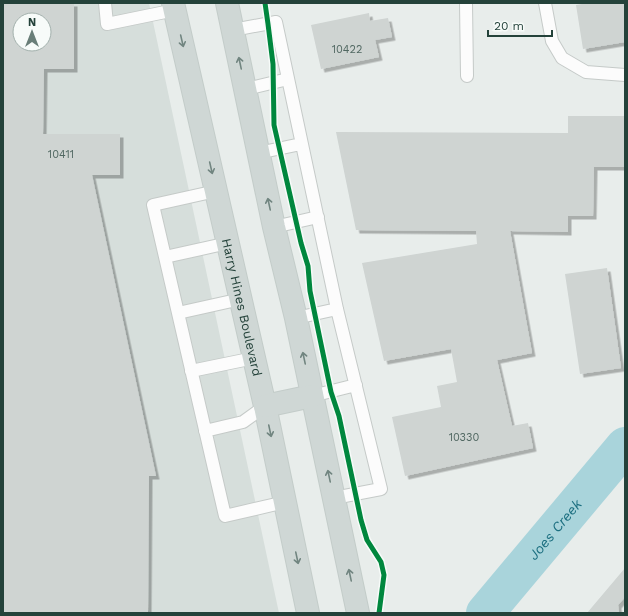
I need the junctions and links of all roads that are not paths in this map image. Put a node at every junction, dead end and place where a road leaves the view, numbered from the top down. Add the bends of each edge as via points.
1 (105, 3) edge
2 (227, 3) edge
3 (466, 3) edge
4 (545, 3) edge
5 (174, 7) edge
6 (233, 30) junction
7 (625, 75) edge
8 (467, 76) dead end
9 (288, 79) junction
10 (246, 89) junction
11 (302, 144) junction
12 (258, 153) junction
13 (216, 191) junction
14 (318, 217) junction
15 (274, 227) junction
16 (228, 243) junction
17 (165, 257) junction
18 (240, 299) junction
19 (337, 309) junction
20 (178, 313) junction
21 (296, 318) junction
22 (254, 358) junction
23 (192, 371) junction
24 (356, 385) junction
25 (312, 396) junction
26 (265, 406) junction
27 (205, 431) junction
28 (334, 498) junction
29 (285, 502) junction
30 (308, 613) edge
31 (358, 613) edge

1 - 5 lane via 107,24
2 - 6 main road
3 - 8 lane
4 - 7 lane via 552,41 562,58 586,72
5 -> 13 main road, Harry Hines Boulevard
6 - 9 lane via 276,22
10 -> 6 main road
9 - 10 lane
9 - 11 lane
10 - 12 main road
11 - 12 lane
11 - 14 lane
15 -> 12 main road
13 - 16 main road, Harry Hines Boulevard
13 - 17 lane via 153,205
14 - 15 lane
14 - 19 lane
15 - 21 main road
16 - 17 lane
16 - 18 main road, Harry Hines Boulevard
17 - 20 lane
18 - 20 lane
18 - 22 main road, Harry Hines Boulevard
19 - 21 lane
19 - 24 lane
20 - 23 lane
25 -> 21 main road
22 - 23 lane
22 - 26 main road, Harry Hines Boulevard
23 - 27 lane
24 - 25 lane
24 - 28 lane via 381,489
25 - 26 main road
28 -> 25 main road
26 - 27 lane via 243,422
26 -> 29 main road, Harry Hines Boulevard
27 - 29 lane via 225,516
31 -> 28 main road
29 -> 30 main road, Harry Hines Boulevard

